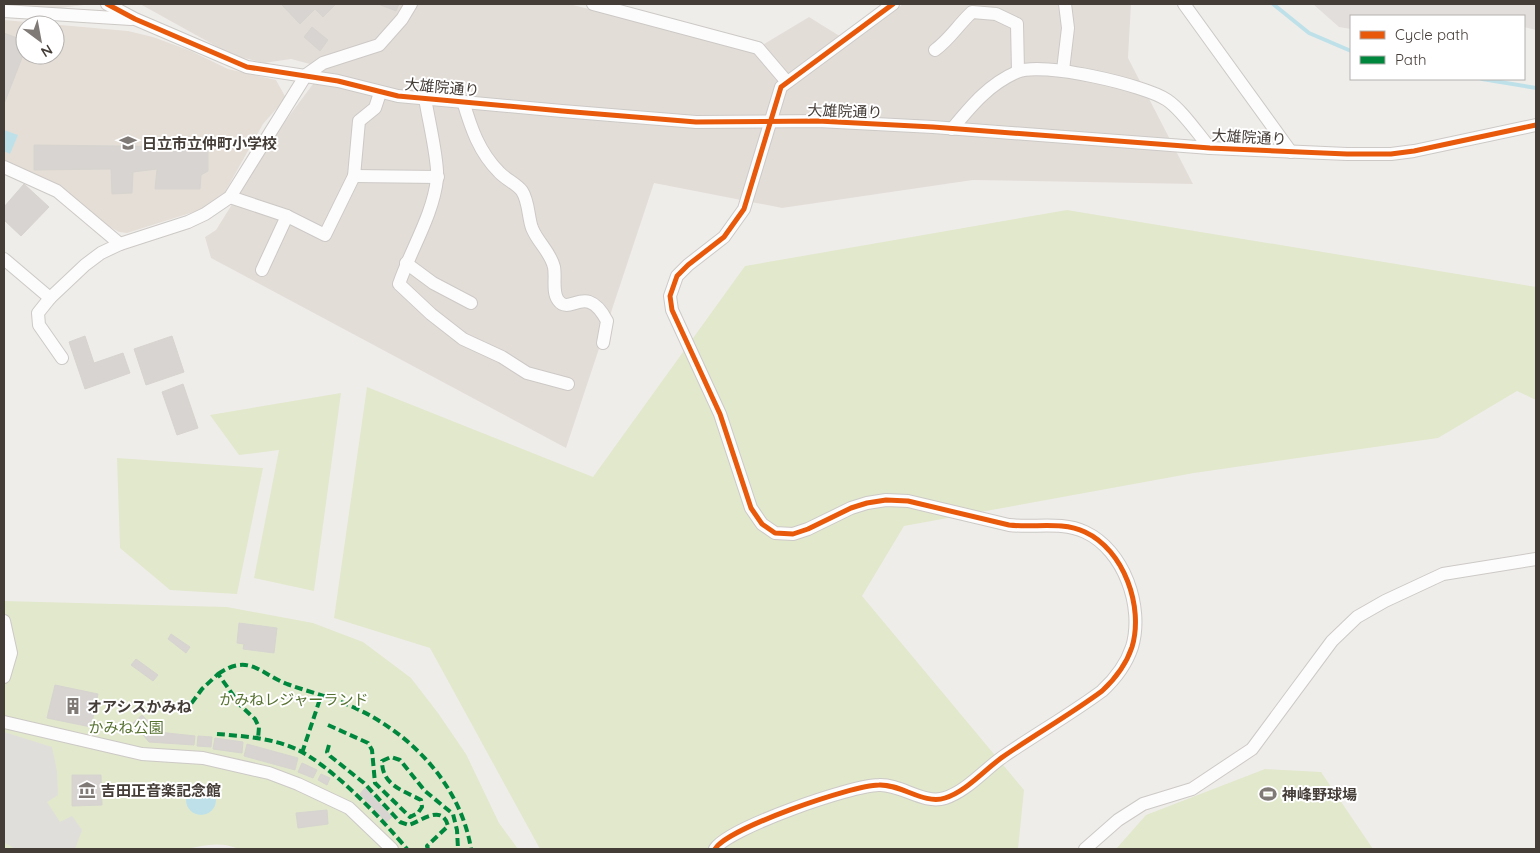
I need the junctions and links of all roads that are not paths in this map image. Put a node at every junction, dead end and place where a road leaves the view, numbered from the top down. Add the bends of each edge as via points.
1 (107, 4) edge
2 (411, 4) edge
3 (593, 4) edge
4 (893, 4) edge
5 (1065, 4) edge
6 (1184, 4) edge
7 (4, 12) edge
8 (135, 19) junction
9 (935, 50) dead end
10 (1063, 70) junction
11 (1018, 71) junction
12 (306, 75) junction
13 (787, 82) junction
14 (380, 93) junction
15 (425, 98) junction
16 (463, 101) junction
17 (770, 122) junction
18 (1536, 125) edge
19 (952, 129) junction
20 (1210, 148) junction
21 (1291, 152) junction
22 (4, 167) edge
23 (354, 176) junction
24 (438, 177) junction
25 (230, 196) junction
26 (288, 216) junction
27 (120, 244) junction
28 (4, 259) edge
29 (406, 263) junction
30 (262, 270) dead end
31 (50, 298) junction
32 (471, 303) dead end
33 (603, 343) dead end
34 (62, 358) dead end
35 (568, 384) dead end
36 (1536, 559) edge
37 (4, 621) edge
38 (6, 659) edge
39 (4, 677) edge
40 (4, 722) edge
41 (392, 849) edge
42 (715, 849) edge
43 (1085, 849) edge

1 - 8 street, 大雄院通り
2 - 12 street via 379,45 323,63
3 - 13 street via 758,48
4 - 13 street
5 - 10 street via 1068,28
6 - 21 street
7 - 8 street
8 - 12 street, 大雄院通り via 247,67
9 - 11 street via 951,39 957,26 972,12 996,14 1017,24
10 - 11 street via 1032,68
10 - 20 street via 1151,91 1169,102
11 - 19 street via 984,92
12 - 14 street, 大雄院通り
12 - 25 street
13 - 17 street via 777,96
14 - 15 street, 大雄院通り
14 - 23 street via 375,108 359,121
15 - 16 street, 大雄院通り
15 - 24 street
16 - 17 street, 大雄院通り via 696,122
16 - 33 street via 473,135 498,172 522,191 532,227 554,265 556,298 566,305 585,300 595,304 607,321
17 - 19 street, 大雄院通り
17 - 42 street via 744,209 724,238 677,276 670,296 672,310 730,439 751,508 762,524 775,533 793,534 867,502 908,500 1009,525 1076,528 1100,542 1126,578 1135,613 1135,628 1124,664 1102,691 1003,756 948,797 930,799 892,787 868,786 748,828 719,843
18 - 21 street, 大雄院通り via 1391,154
19 - 20 street, 大雄院通り
20 - 21 street, 大雄院通り
22 - 27 street via 57,191
23 - 24 street
23 - 26 street via 325,236
24 - 29 street via 433,198
25 - 26 street
25 - 27 street via 188,222
26 - 30 street
27 - 31 street via 85,265
28 - 31 street
29 - 32 street via 433,283
29 - 35 street via 399,284 462,339 502,357 527,373
31 - 34 street via 38,312 39,326
36 - 43 street via 1443,574 1357,617 1332,641 1252,749 1192,789 1143,804 1118,820
37 - 38 street via 10,641
38 - 39 street
40 - 41 street via 142,754 203,758 269,773 349,808

